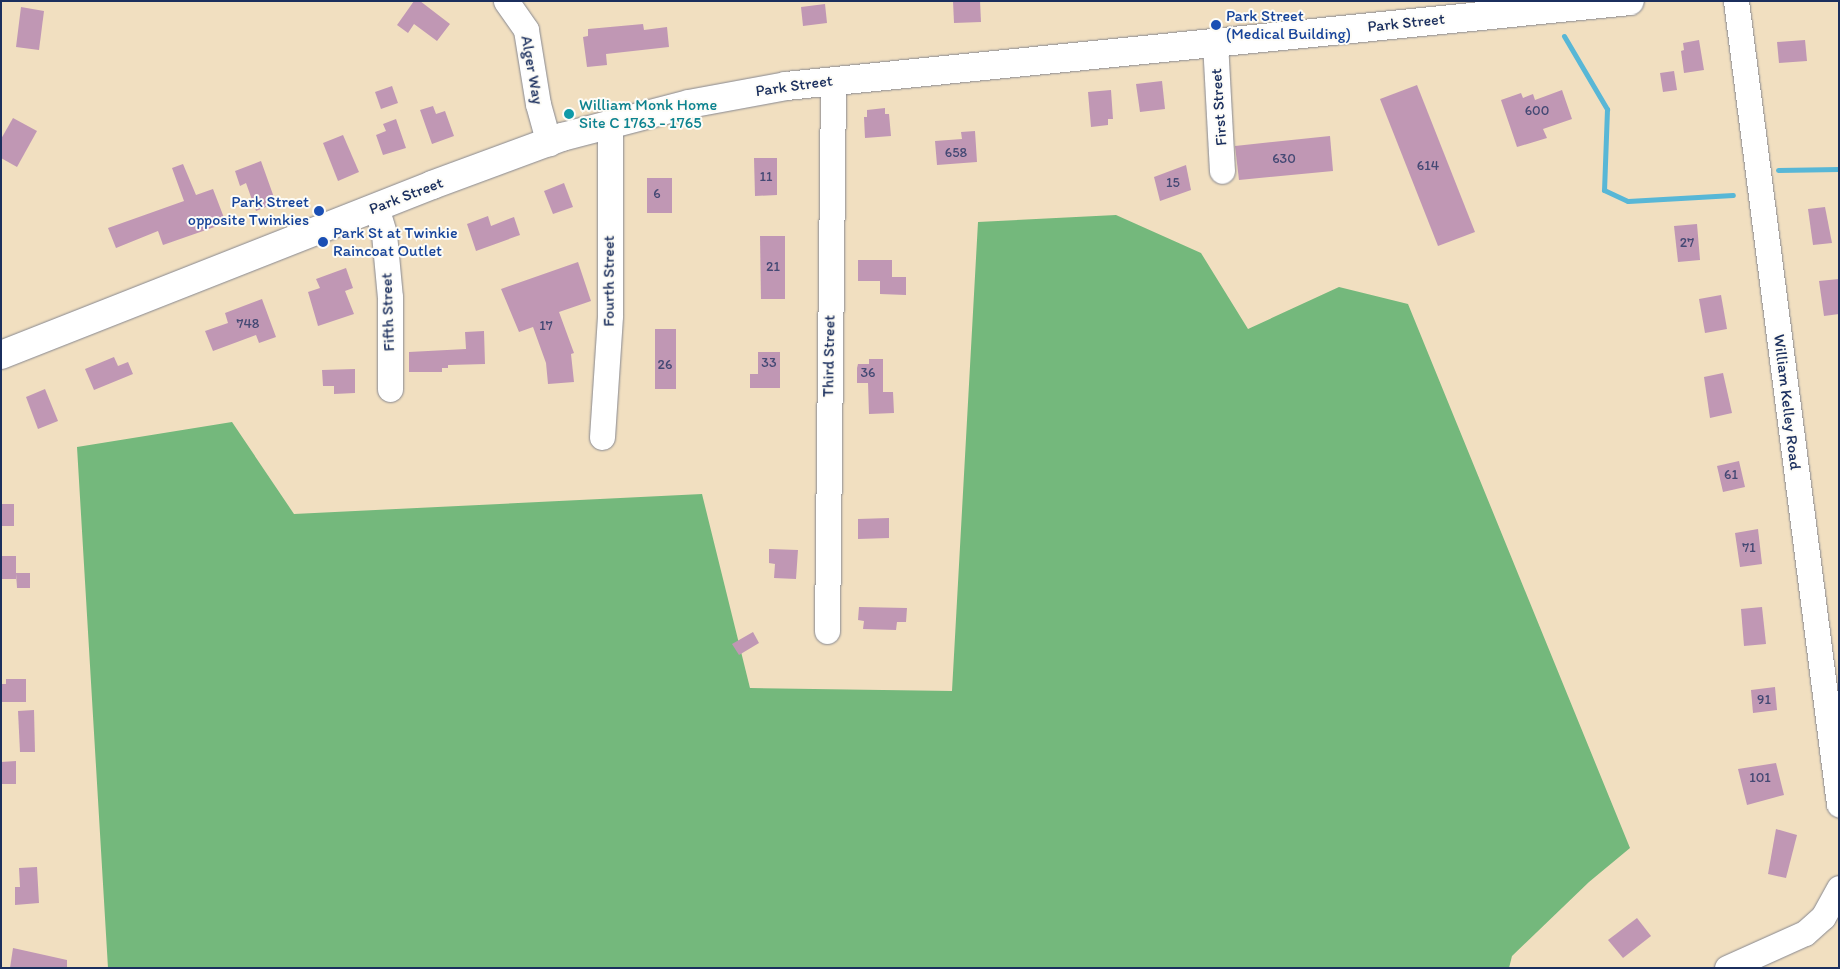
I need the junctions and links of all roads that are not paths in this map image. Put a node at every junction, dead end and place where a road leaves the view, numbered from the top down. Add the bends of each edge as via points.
1 (506, 1) edge
2 (1630, 1) edge
3 (1736, 1) edge
4 (1215, 42) junction
5 (833, 80) junction
6 (610, 124) junction
7 (549, 144) junction
8 (1222, 171) dead end
9 (376, 207) junction
10 (1, 355) edge
11 (390, 389) dead end
12 (602, 437) dead end
13 (827, 631) dead end
14 (1839, 804) edge
15 (1839, 888) edge
16 (1727, 968) edge

1 - 7 street, Alger Way via 526,30 538,104
2 - 4 main road, Park Street
3 - 14 street, William Kelley Road
4 - 5 main road, Park Street
4 - 8 street, First Street
5 - 6 main road, Park Street via 689,104
5 - 13 street, Third Street
6 - 7 main road, Park Street
6 - 12 street, Fourth Street via 610,315
7 - 9 main road, Park Street
9 - 10 main road, Park Street
9 - 11 street, Fifth Street via 384,234 390,297
15 - 16 street via 1823,917 1805,933

